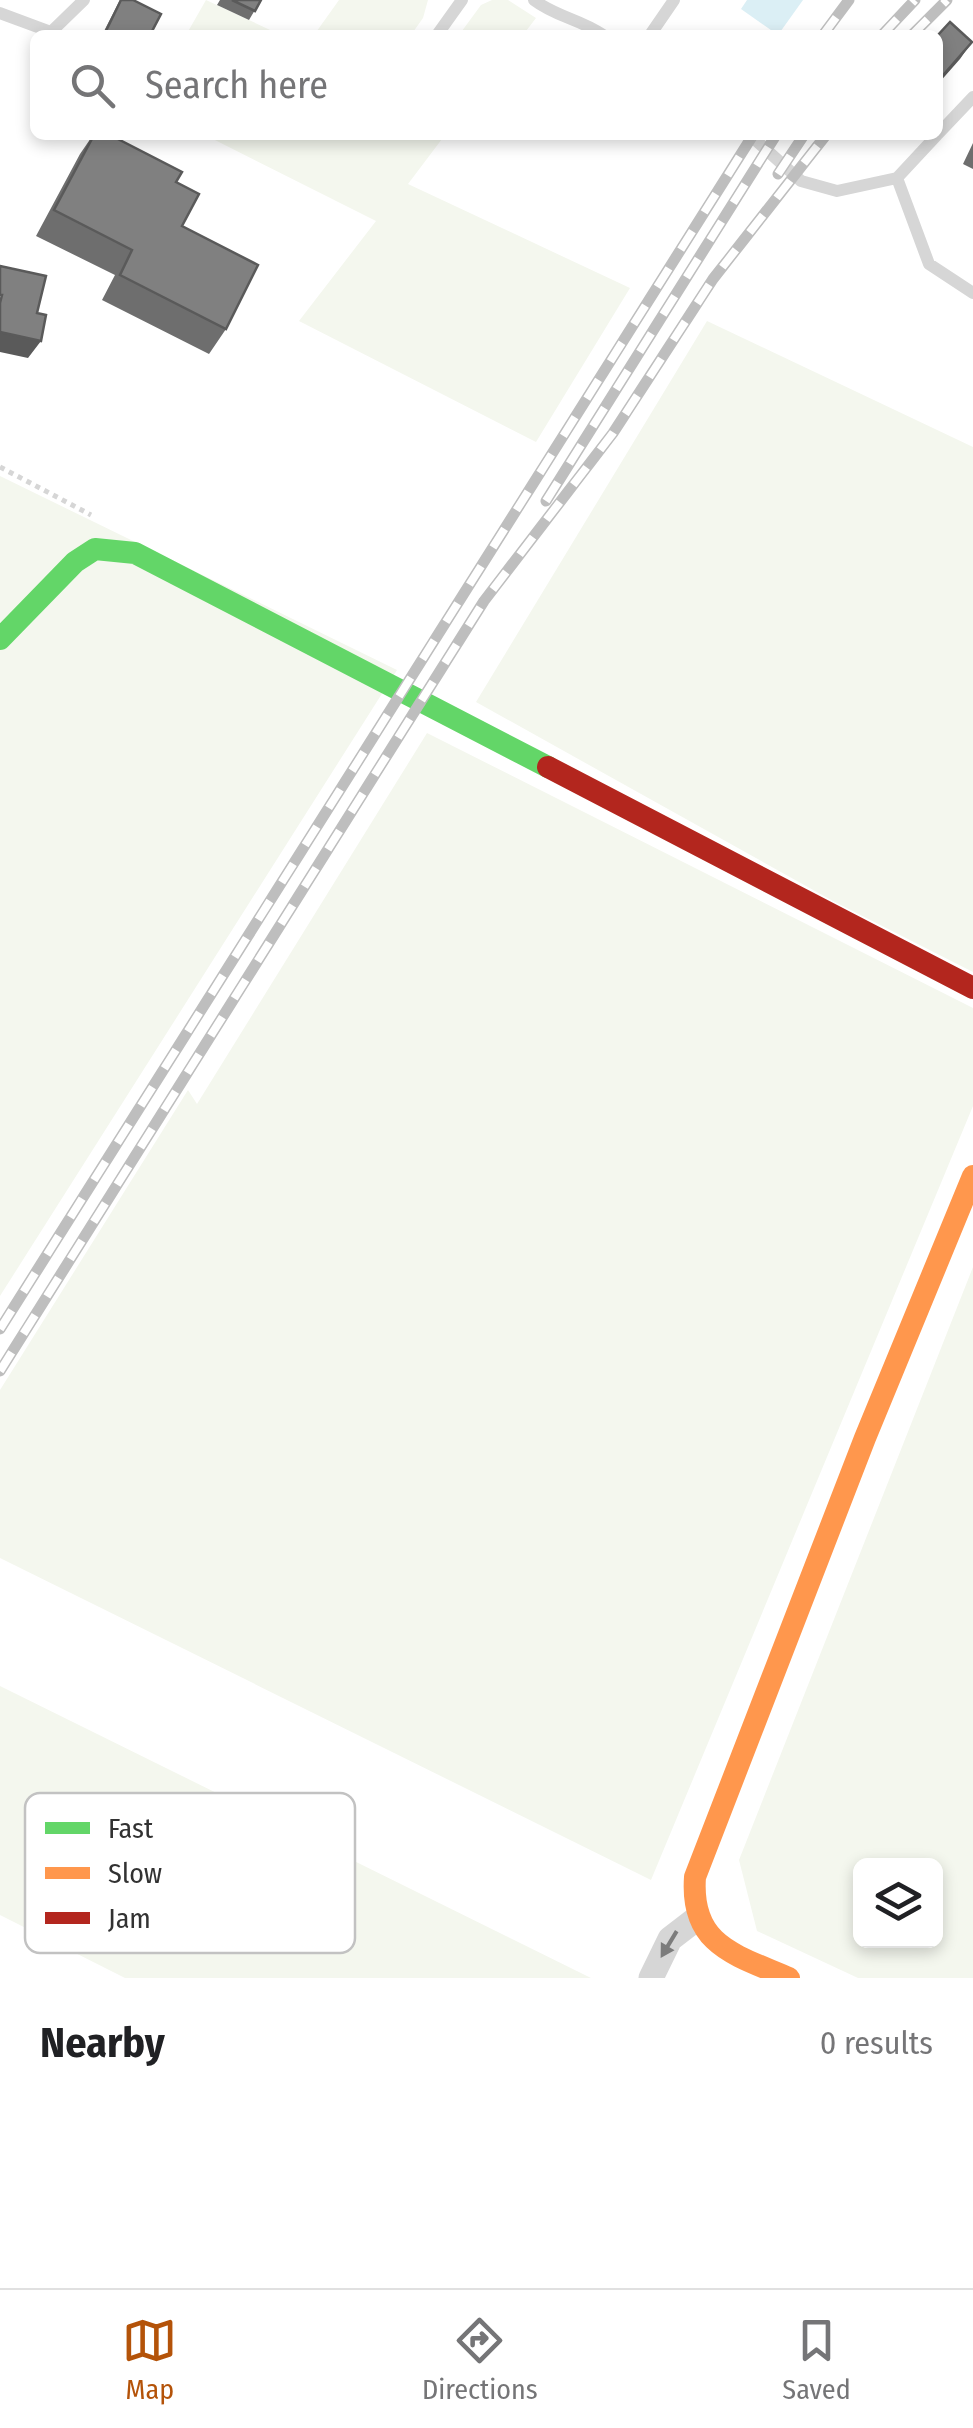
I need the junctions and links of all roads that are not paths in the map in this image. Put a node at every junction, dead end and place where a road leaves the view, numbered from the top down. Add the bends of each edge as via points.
1 (84, 0) edge
2 (462, 0) edge
3 (534, 0) edge
4 (674, 0) edge
5 (0, 13) edge
6 (45, 30) edge
7 (52, 30) edge
8 (441, 30) edge
9 (596, 30) edge
10 (653, 30) edge
11 (973, 97) edge
12 (943, 130) edge
13 (756, 140) edge
14 (933, 140) edge
15 (897, 178) junction
16 (973, 293) edge
17 (0, 639) edge
18 (973, 988) edge
19 (973, 1176) edge
20 (696, 1919) junction
21 (652, 1978) edge
22 (789, 1978) edge

1 - 7 lane
2 - 8 lane
3 - 9 lane via 554,16
4 - 10 lane
5 - 6 lane
11 - 12 lane
13 - 15 lane via 819,188 837,191
14 - 15 lane
15 - 16 lane via 929,264
17 - 18 street via 74,562 95,549 134,553
19 - 20 street via 894,1358 694,1877
20 -> 21 street via 670,1939
20 - 22 street via 708,1938

